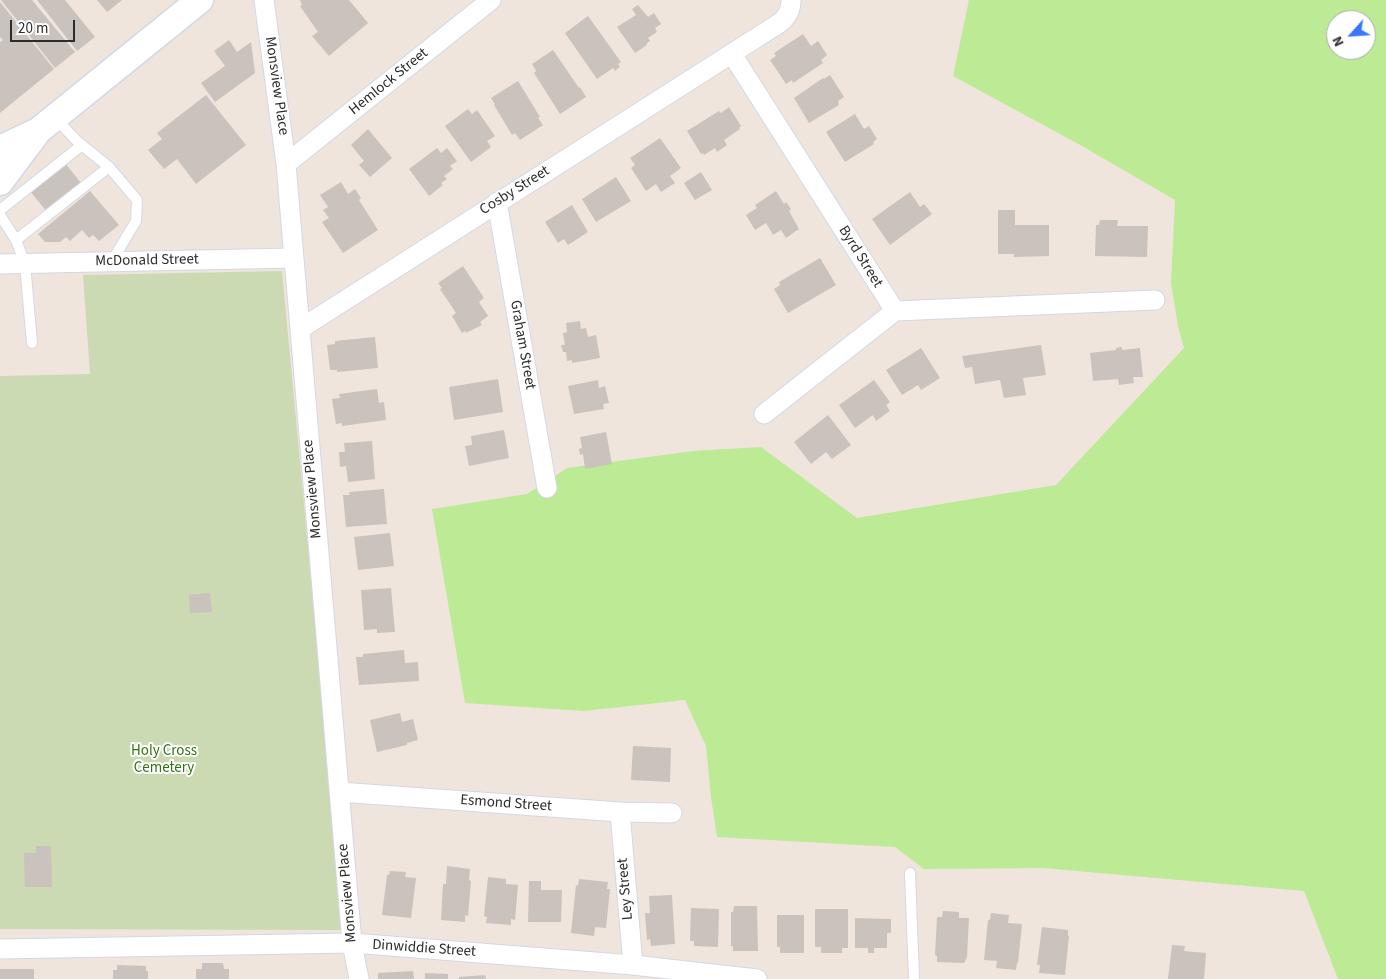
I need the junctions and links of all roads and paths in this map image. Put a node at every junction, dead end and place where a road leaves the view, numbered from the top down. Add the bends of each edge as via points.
1 (200, 0) edge
2 (264, 0) edge
3 (491, 0) edge
4 (791, 0) edge
5 (732, 54) junction
6 (46, 124) junction
7 (82, 145) junction
8 (0, 149) edge
9 (286, 164) junction
10 (109, 167) junction
11 (0, 182) edge
12 (497, 202) junction
13 (0, 210) edge
14 (0, 215) edge
15 (16, 240) junction
16 (294, 258) junction
17 (112, 261) junction
18 (0, 264) edge
19 (25, 264) junction
20 (1155, 300) dead end
21 (895, 311) junction
22 (300, 329) junction
23 (32, 343) dead end
24 (764, 414) dead end
25 (546, 488) dead end
26 (339, 792) junction
27 (620, 812) junction
28 (672, 813) dead end
29 (910, 872) dead end
30 (352, 943) junction
31 (0, 948) edge
32 (633, 965) junction
33 (359, 979) edge
34 (757, 979) edge
35 (914, 979) edge

1 - 6 main road
2 - 9 street, Monsview Place
3 - 9 street, Hemlock Street
4 - 5 street via 790,11 783,20
5 - 12 street, Cosby Street
5 - 21 street, Byrd Street
6 - 7 lane
6 - 8 main road
6 - 11 main road
7 - 10 lane
7 - 13 lane
9 - 16 street, Monsview Place
10 - 15 lane
10 - 17 lane via 137,200 136,221
12 - 22 street, Cosby Street
12 - 25 street, Graham Street
14 - 15 lane
15 - 19 lane
16 - 17 street, McDonald Street
16 - 22 street, Monsview Place
17 - 19 street, McDonald Street
18 - 19 street, McDonald Street
19 - 23 lane
20 - 21 street
21 - 24 street
22 - 26 street, Monsview Place
26 - 27 street, Esmond Street
26 - 30 street, Monsview Place
27 - 28 street, Esmond Street
27 - 32 street, Ley Street
29 - 35 lane
30 - 31 street, Dinwiddie Street
30 - 32 street, Dinwiddie Street
30 - 33 street, Monsview Place
32 - 34 street, Dinwiddie Street

